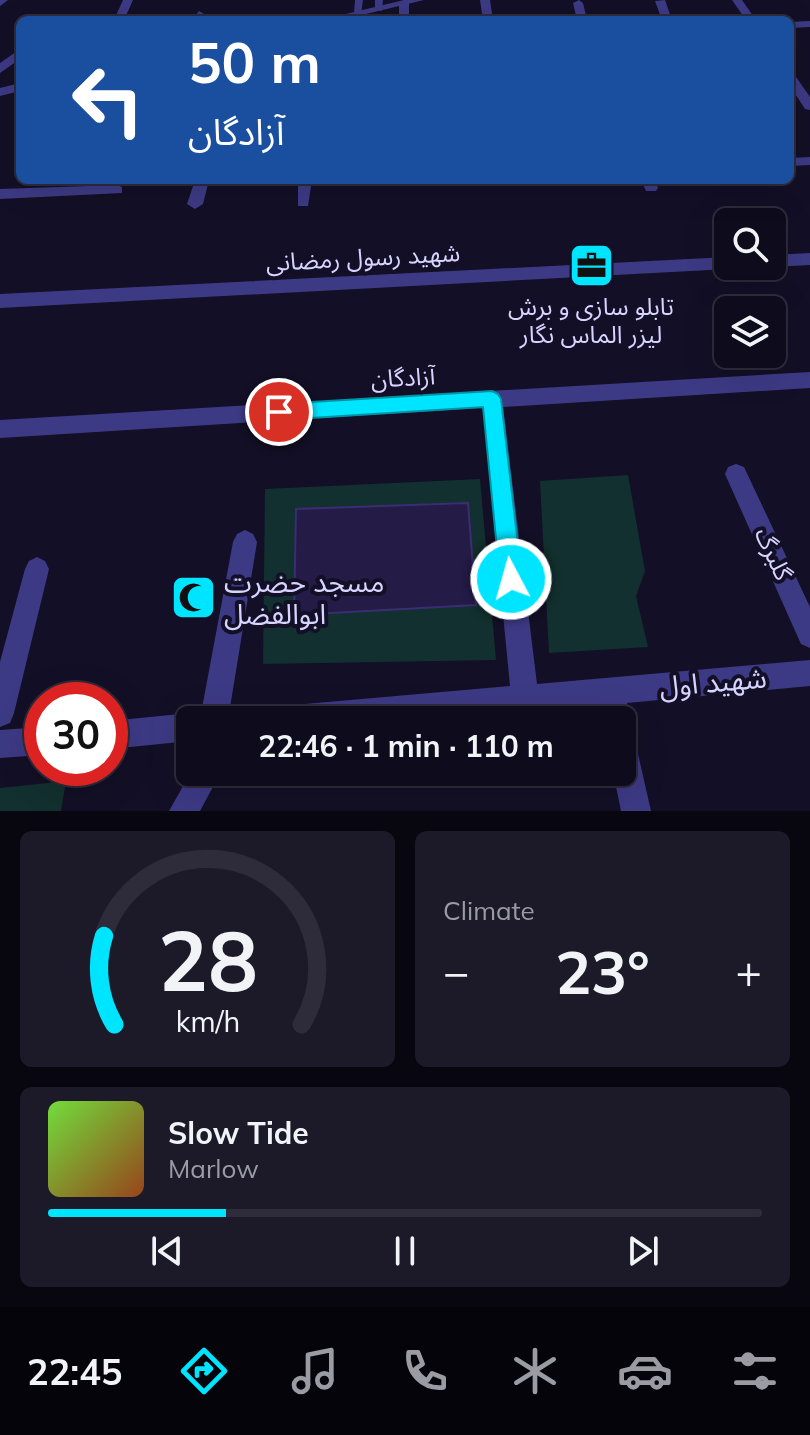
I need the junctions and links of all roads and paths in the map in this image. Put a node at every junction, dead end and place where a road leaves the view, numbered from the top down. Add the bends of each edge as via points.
1 (359, 0) edge
2 (419, 0) edge
3 (578, 3) dead end
4 (390, 4) edge
5 (358, 13) junction
6 (344, 16) edge
7 (581, 16) edge
8 (16, 56) edge
9 (0, 69) edge
10 (794, 83) edge
11 (810, 106) edge
12 (201, 184) edge
13 (305, 184) edge
14 (67, 186) edge
15 (117, 190) dead end
16 (0, 194) edge
17 (303, 202) dead end
18 (195, 204) dead end
19 (810, 259) edge
20 (786, 260) edge
21 (714, 264) edge
22 (0, 301) edge
23 (810, 380) edge
24 (492, 399) junction
25 (0, 429) edge
26 (736, 474) dead end
27 (245, 542) dead end
28 (37, 569) dead end
29 (810, 635) edge
30 (810, 673) edge
31 (611, 691) junction
32 (525, 699) junction
33 (216, 706) edge
34 (444, 706) edge
35 (614, 706) edge
36 (0, 713) edge
37 (176, 728) edge
38 (128, 733) edge
39 (24, 742) edge
40 (0, 744) edge
41 (199, 786) edge
42 (631, 786) edge
43 (184, 811) edge
44 (636, 811) edge

1 - 5 lane
2 - 4 street
3 - 7 street
4 - 5 street
5 - 6 street
8 - 9 street
10 - 11 street
12 - 18 street
13 - 17 street
14 - 15 street
14 - 16 street
19 - 20 street
21 - 22 street, شهید رسول رمضانی
23 - 24 street, آزادگان
24 - 25 street, آزادگان
24 - 32 street
26 - 29 street, گلبرگ
27 - 33 street
28 - 36 street
30 - 31 street, شهید اول
31 - 32 street, شهید اول
31 - 35 street
32 - 34 street, شهید اول
37 - 38 street
39 - 40 street
41 - 43 street
42 - 44 street

